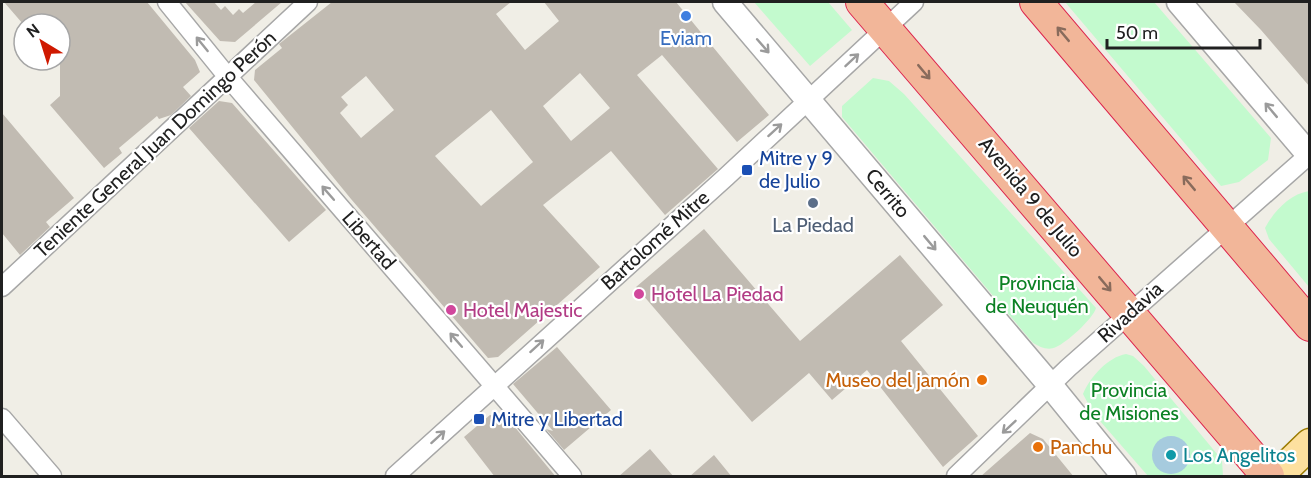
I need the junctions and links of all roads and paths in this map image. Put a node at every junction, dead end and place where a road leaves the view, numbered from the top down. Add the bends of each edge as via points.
1 (167, 2) edge
2 (308, 2) edge
3 (725, 2) edge
4 (862, 2) edge
5 (914, 2) edge
6 (1036, 2) edge
7 (1179, 2) edge
8 (886, 28) junction
9 (227, 76) junction
10 (809, 100) junction
11 (1309, 155) edge
12 (1227, 228) junction
13 (2, 287) edge
14 (1129, 313) junction
15 (1310, 325) edge
16 (494, 385) junction
17 (1050, 386) junction
18 (2, 418) edge
19 (1310, 444) edge
20 (52, 477) edge
21 (395, 477) edge
22 (572, 477) edge
23 (956, 477) edge
24 (1124, 477) edge
25 (1268, 477) edge
26 (1277, 477) edge

9 -> 1 street, Libertad
2 - 9 street, Teniente General Juan Domingo Perón
3 -> 10 street, Cerrito
4 - 8 highway, Avenida 9 de Julio
5 - 8 street, Bartolomé Mitre
12 -> 6 highway
11 -> 7 street
10 -> 8 street, Bartolomé Mitre
8 -> 14 highway, Avenida 9 de Julio
9 - 13 street, Teniente General Juan Domingo Perón
16 -> 9 street, Libertad
16 -> 10 street, Bartolomé Mitre
10 -> 17 street, Cerrito
11 - 12 street, Rivadavia
12 - 14 street, Rivadavia
12 - 15 highway
14 - 17 street, Rivadavia
14 - 25 highway, Avenida 9 de Julio
21 -> 16 street, Bartolomé Mitre
16 - 22 street, Libertad
17 -> 23 street, Rivadavia
17 - 24 street, Cerrito
18 - 20 street
19 - 26 main road

